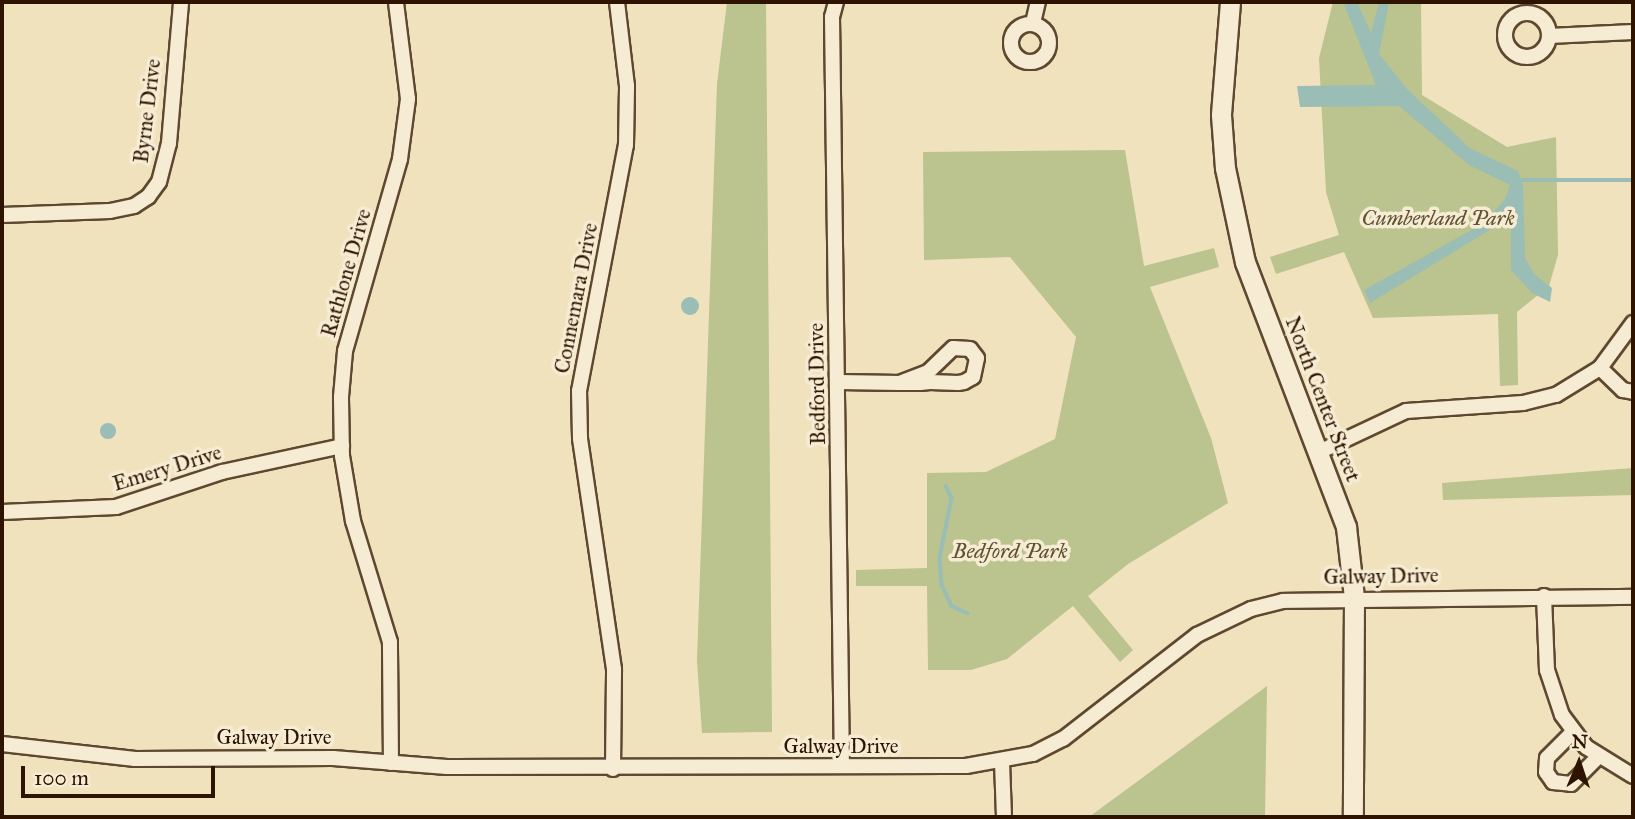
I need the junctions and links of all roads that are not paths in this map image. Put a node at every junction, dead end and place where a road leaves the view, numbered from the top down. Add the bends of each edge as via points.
1 (181, 2) edge
2 (396, 2) edge
3 (617, 2) edge
4 (836, 2) edge
5 (1038, 2) edge
6 (1230, 2) edge
7 (1033, 23) dead end
8 (1633, 32) edge
9 (1549, 36) dead end
10 (2, 215) edge
11 (1633, 323) edge
12 (1628, 344) edge
13 (1600, 368) junction
14 (839, 382) junction
15 (900, 383) junction
16 (1633, 392) edge
17 (342, 446) junction
18 (1321, 451) junction
19 (2, 512) edge
20 (1544, 596) junction
21 (1354, 597) junction
22 (1633, 597) edge
23 (1572, 733) junction
24 (2, 744) edge
25 (1598, 757) junction
26 (1002, 762) junction
27 (391, 763) junction
28 (842, 766) junction
29 (613, 768) junction
30 (1633, 776) edge
31 (1004, 817) edge
32 (1353, 817) edge

1 - 10 street, Byrne Drive via 169,143 159,182 148,197 134,206 110,211
2 - 17 street, Rathlone Drive via 408,99 400,159 345,351
3 - 29 street, Connemara Drive via 627,86 626,145 579,391 580,438 614,668
4 - 14 street, Bedford Drive via 832,17
5 - 7 street
6 - 18 street, North Center Street via 1221,115 1225,167 1245,262
8 - 9 street
11 - 12 street
12 - 13 street
13 - 16 street via 1623,390
13 - 18 street via 1574,387 1540,400 1406,411
14 - 15 street
14 - 28 street, Bedford Drive
15 - 15 street via 964,382 973,377 977,358 970,349 953,348 928,372
17 - 19 street, Emery Drive via 222,472 116,507
17 - 27 street, Rathlone Drive via 353,521 390,642
18 - 21 street, North Center Street via 1346,527
20 - 21 street, Galway Drive
20 - 22 street, Galway Drive
20 - 23 street via 1550,690
21 - 26 street, Galway Drive via 1283,601 1223,622 1159,662 1063,739
21 - 32 street, North Center Street
23 - 25 street
23 - 25 street via 1547,758 1546,772 1553,782 1571,784
24 - 27 street, Galway Drive via 135,759 271,756
25 - 30 street
26 - 28 street, Galway Drive
26 - 31 street
27 - 29 street, Galway Drive
28 - 29 street, Galway Drive

